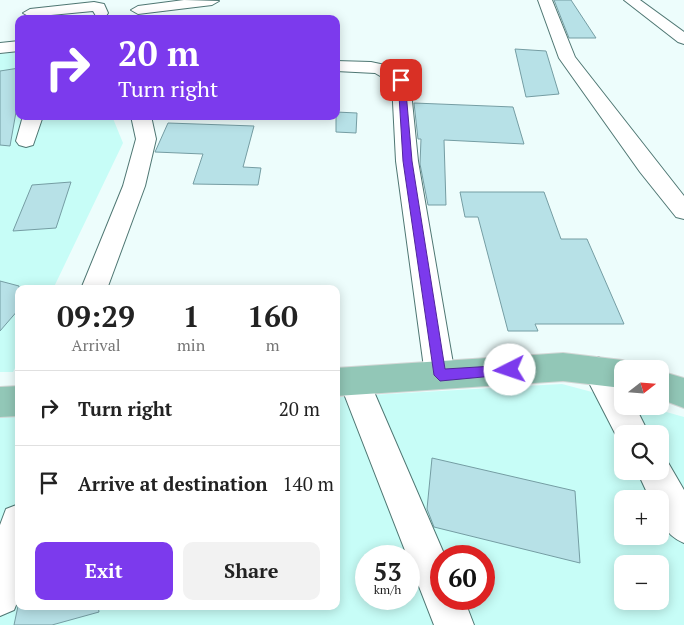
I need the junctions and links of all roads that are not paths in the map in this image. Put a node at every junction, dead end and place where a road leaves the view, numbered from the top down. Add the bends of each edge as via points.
1 (544, 0) edge
2 (631, 0) edge
3 (212, 1) edge
4 (138, 9) edge
5 (30, 13) dead end
6 (100, 15) edge
7 (105, 15) edge
8 (684, 26) edge
9 (668, 27) junction
10 (684, 39) edge
11 (15, 46) edge
12 (0, 48) edge
13 (340, 66) edge
14 (32, 120) edge
15 (141, 120) edge
16 (26, 141) dead end
17 (684, 211) edge
18 (96, 285) edge
19 (610, 373) edge
20 (440, 375) junction
21 (345, 381) edge
22 (669, 388) edge
23 (684, 393) edge
24 (0, 402) edge
25 (15, 402) edge
26 (630, 425) edge
27 (659, 480) edge
28 (684, 525) edge
29 (15, 538) edge
30 (430, 569) edge
31 (0, 596) edge
32 (448, 610) edge
33 (454, 625) edge

1 - 17 street via 567,58
2 - 9 street
3 - 4 street
4 - 7 street
5 - 6 street via 94,6 101,8
8 - 9 street
9 - 10 street
11 - 12 street
13 - 20 street via 382,68 401,80 407,161
14 - 16 street
15 - 18 street via 146,139 134,186
19 - 20 main road via 563,367
19 - 26 street
20 - 21 main road
21 - 30 street
22 - 23 main road
24 - 25 main road
27 - 28 street
29 - 31 street
32 - 33 street

